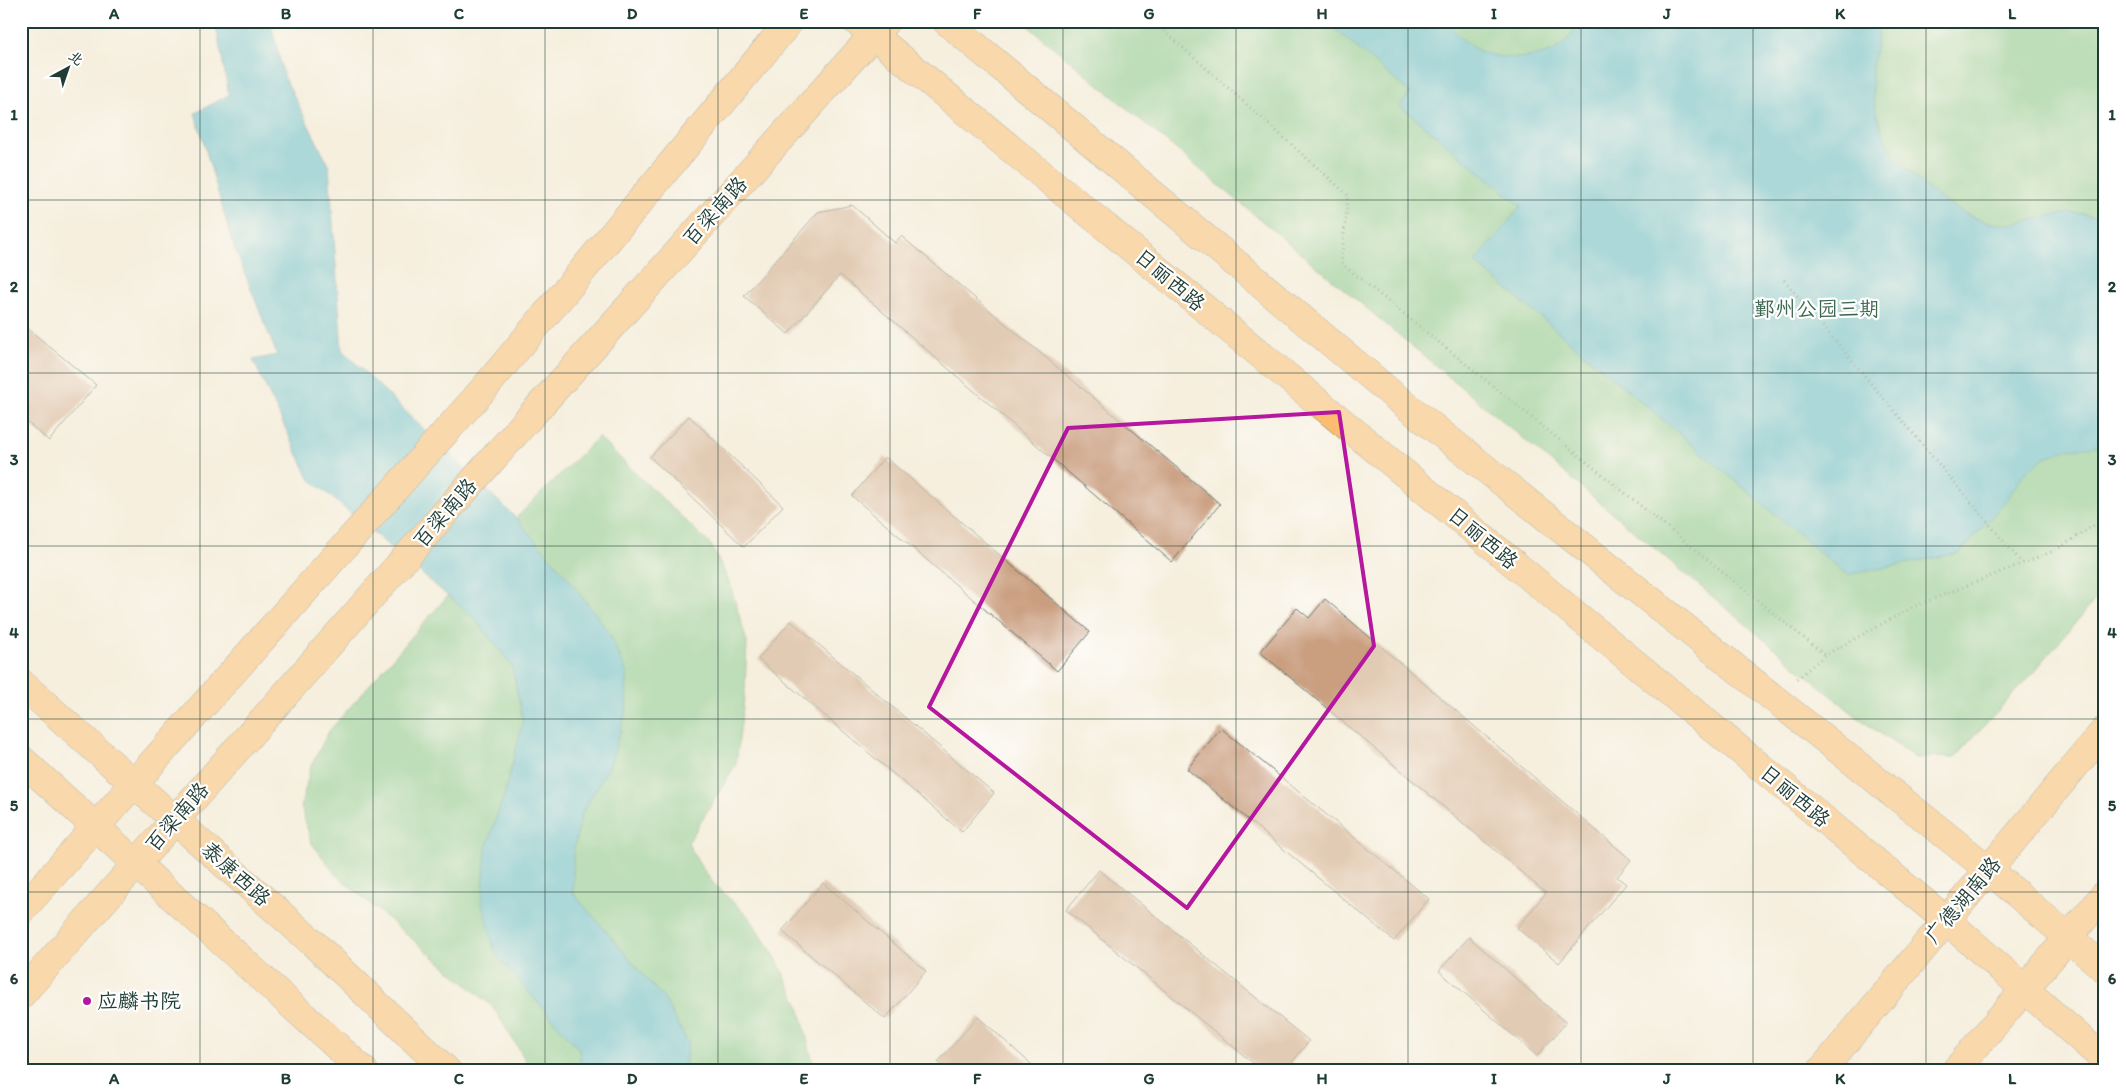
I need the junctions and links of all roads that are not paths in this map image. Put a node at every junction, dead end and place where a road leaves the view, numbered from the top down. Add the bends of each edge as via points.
1 (790, 21) edge
2 (946, 21) edge
3 (872, 26) edge
4 (21, 683) edge
5 (2105, 730) edge
6 (21, 759) edge
7 (134, 784) junction
8 (175, 820) junction
9 (95, 826) junction
10 (137, 863) junction
11 (1988, 869) junction
12 (2105, 894) edge
13 (21, 911) edge
14 (1946, 920) junction
15 (2069, 936) junction
16 (2105, 969) edge
17 (2024, 990) junction
18 (21, 995) edge
19 (2105, 1060) edge
20 (364, 1071) edge
21 (446, 1071) edge
22 (1820, 1071) edge
23 (1955, 1071) edge

1 - 7 main road via 488,384
2 - 11 main road via 1398,399
3 - 8 main road, 百梁南路, bridge
3 - 14 main road, 日丽西路
4 - 7 main road, 泰康西路
5 - 11 main road, 广德湖南路
6 - 9 main road
7 - 8 main road, 泰康西路
7 - 9 main road
8 - 10 main road, 百梁南路
8 - 21 main road, 泰康西路 via 313,943
9 - 10 main road
9 - 13 main road
10 - 18 main road, 百梁南路
10 - 20 main road
11 - 14 main road, 广德湖南路
11 - 15 main road
12 - 15 main road
14 - 17 main road, 日丽西路
14 - 22 main road, 广德湖南路
15 - 16 main road
15 - 17 main road
17 - 19 main road, 日丽西路
17 - 23 main road

